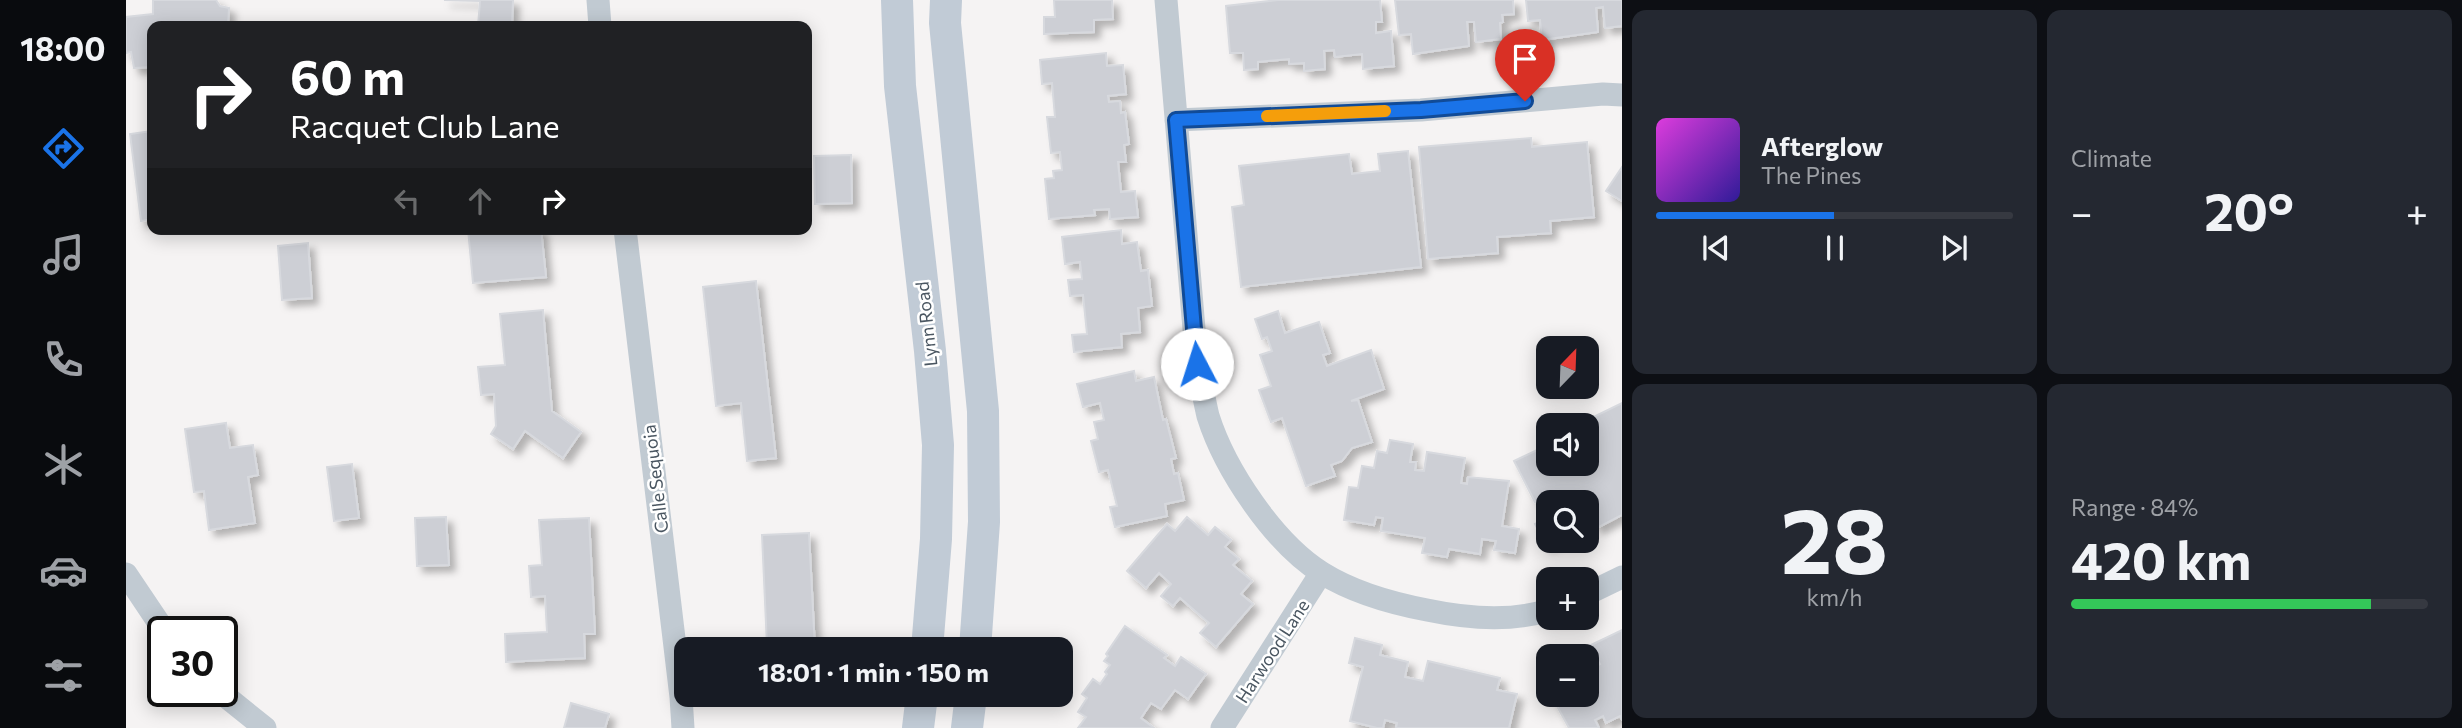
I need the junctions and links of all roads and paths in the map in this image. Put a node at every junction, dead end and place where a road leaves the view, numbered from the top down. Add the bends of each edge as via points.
1 (598, 0) edge
2 (897, 0) edge
3 (946, 0) edge
4 (1166, 0) edge
5 (600, 21) edge
6 (1622, 95) edge
7 (1176, 120) junction
8 (626, 235) edge
9 (1321, 573) junction
10 (126, 575) edge
11 (1622, 577) edge
12 (1599, 588) edge
13 (1536, 612) edge
14 (154, 616) edge
15 (928, 637) edge
16 (976, 637) edge
17 (238, 706) edge
18 (921, 707) edge
19 (970, 707) edge
20 (265, 728) edge
21 (682, 728) edge
22 (918, 728) edge
23 (967, 728) edge
24 (1222, 728) edge

1 - 5 street
2 - 15 main road, Lynn Road via 900,86 938,445
3 - 16 main road via 983,411 984,522
4 - 7 street
6 - 7 street via 1421,110
7 - 9 street via 1197,364 1209,418 1231,468 1261,515
8 - 21 street, Calle Sequoia
9 - 13 street via 1401,606 1460,617
9 - 24 street, Harwood Lane
10 - 14 street
11 - 12 street
17 - 20 street
18 - 22 main road
19 - 23 main road

